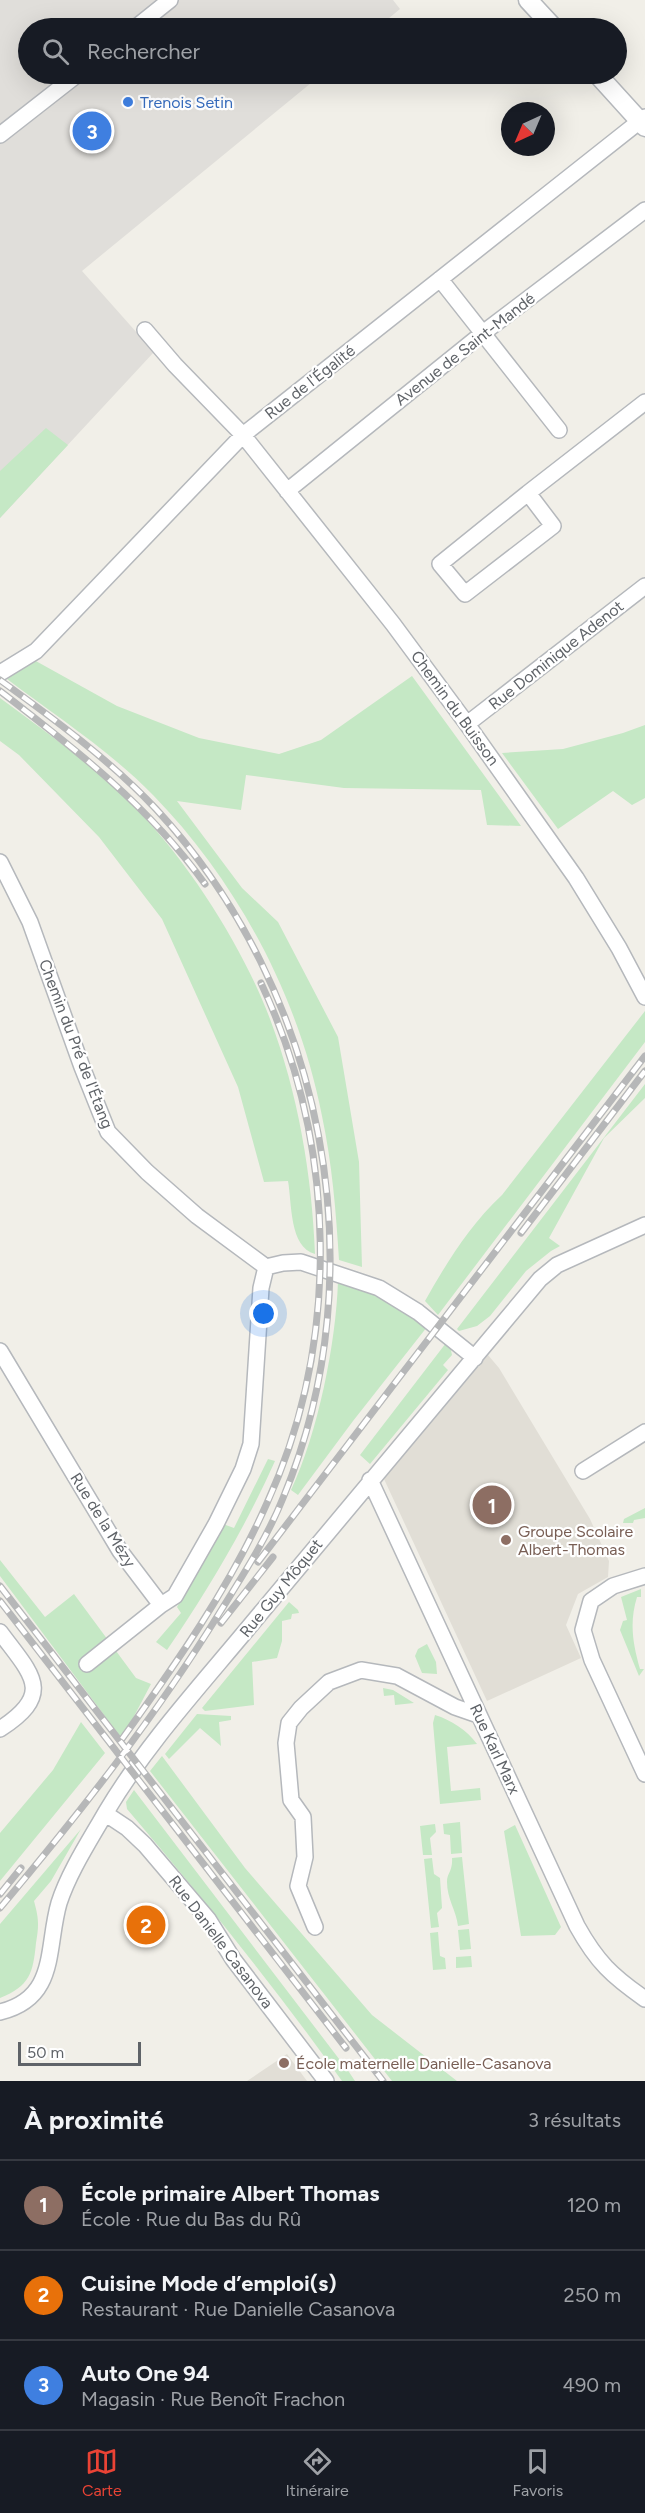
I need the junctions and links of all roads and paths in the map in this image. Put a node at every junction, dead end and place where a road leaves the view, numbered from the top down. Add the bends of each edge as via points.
1 (171, 0) edge
2 (528, 0) edge
3 (148, 18) edge
4 (545, 18) edge
5 (65, 84) edge
6 (607, 84) edge
7 (643, 121) edge
8 (0, 135) edge
9 (645, 210) edge
10 (440, 279) junction
11 (145, 330) dead end
12 (483, 333) junction
13 (645, 402) edge
14 (559, 430) dead end
15 (243, 435) junction
16 (287, 492) junction
17 (528, 494) junction
18 (645, 585) edge
19 (0, 673) edge
20 (467, 723) junction
21 (0, 862) edge
22 (645, 997) edge
23 (645, 1225) edge
24 (266, 1267) junction
25 (0, 1351) edge
26 (475, 1358) junction
27 (645, 1432) edge
28 (583, 1471) dead end
29 (370, 1480) junction
30 (645, 1576) edge
31 (161, 1605) junction
32 (0, 1632) edge
33 (87, 1664) dead end
34 (478, 1715) junction
35 (0, 1728) edge
36 (645, 1774) edge
37 (105, 1814) junction
38 (315, 1927) dead end
39 (645, 1999) edge
40 (0, 2012) edge
41 (326, 2081) edge

1 - 3 street
2 - 4 street
5 - 8 street
6 - 7 street
7 - 10 street, Rue de l'Égalité
9 - 12 street, Avenue de Saint-Mandé
10 - 12 street
10 - 15 street, Rue de l'Égalité
11 - 15 street, Chemin du Buisson
12 - 14 street
12 - 16 street, Avenue de Saint-Mandé
13 - 17 street
15 - 16 street, Chemin du Buisson
15 - 19 street, Rue de l'Égalité via 36,651
16 - 20 street, Chemin du Buisson
17 - 17 street via 553,526 465,594 440,564
18 - 20 street, Rue Dominique Adenot
20 - 22 street, Chemin du Buisson via 619,948
21 - 24 street, Chemin du Pré de l'Étang via 30,922 108,1132 197,1215
23 - 26 street, Rue Guy Môquet via 556,1265
24 - 26 street via 301,1262 379,1288 418,1312
24 - 31 street via 261,1288 251,1444 216,1524 175,1596
25 - 31 street, Rue de la Mézy via 120,1551
26 - 29 street, Rue Guy Môquet
27 - 28 street
29 - 34 street, Rue Karl Marx
29 - 37 street, Rue Guy Môquet via 144,1756
30 - 36 street via 613,1586 591,1601 583,1630 592,1660
31 - 33 street
32 - 35 street via 31,1675 34,1694 25,1711
34 - 38 street via 397,1676 361,1670 329,1682 300,1708 289,1723 286,1743 291,1800 303,1816 304,1827 305,1857 298,1887
34 - 39 street, Rue Karl Marx via 593,1954 614,1977
37 - 40 street, Rue Guy Môquet via 59,1904 49,1964 40,1986 30,1998
37 - 41 street, Rue Danielle Casanova via 145,1845 208,1919 233,1959

